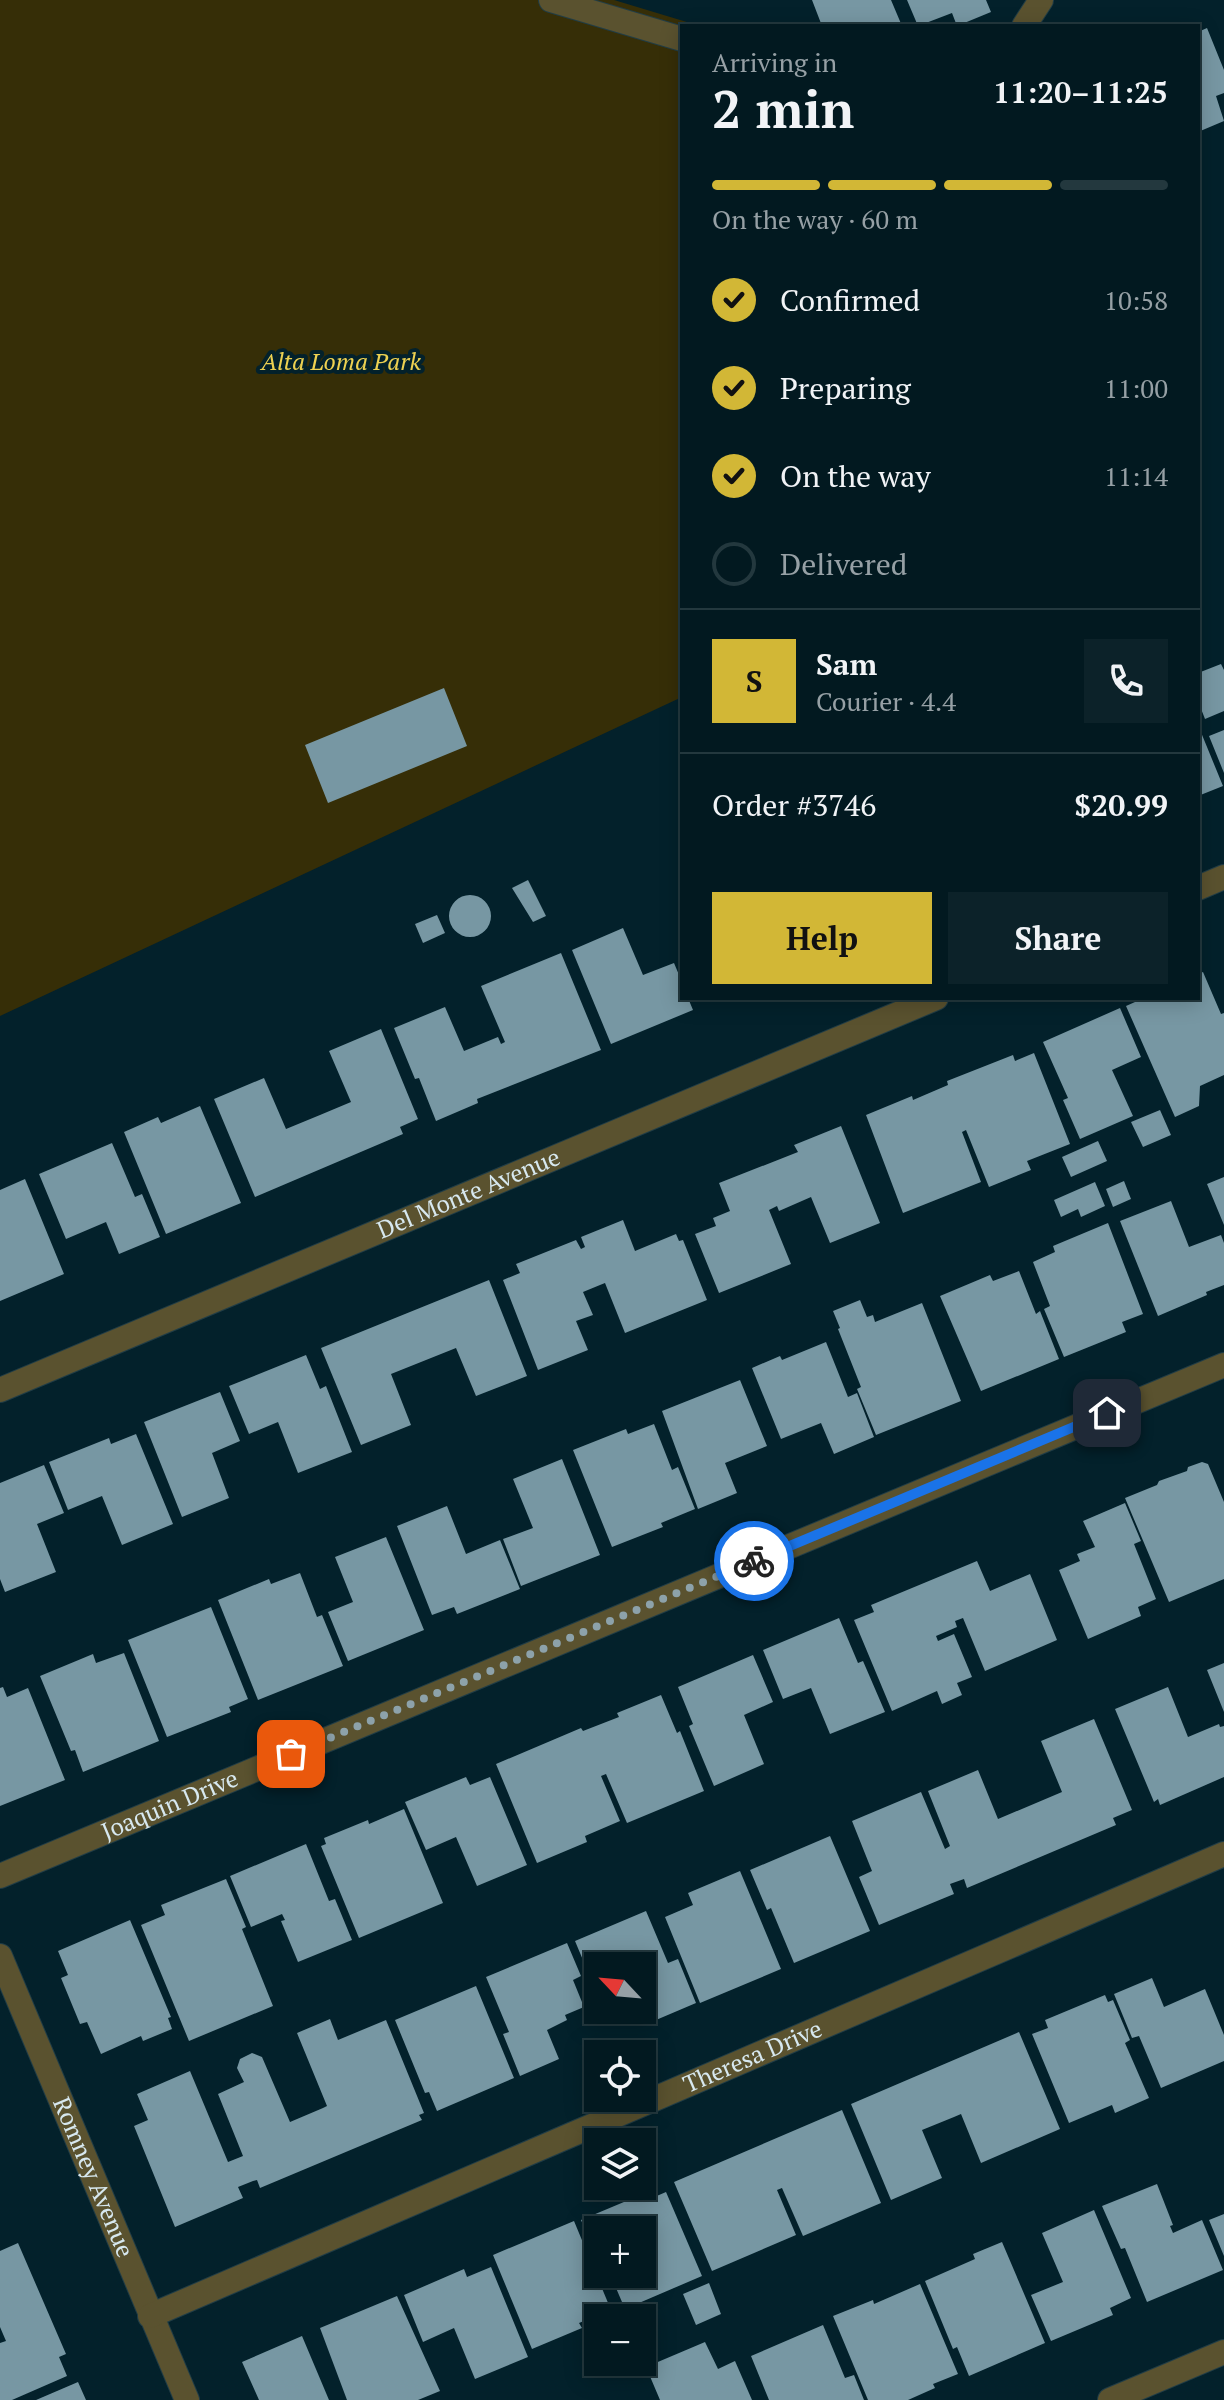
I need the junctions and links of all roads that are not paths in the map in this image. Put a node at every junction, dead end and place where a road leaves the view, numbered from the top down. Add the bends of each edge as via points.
1 (551, 0) edge
2 (1041, 0) edge
3 (1025, 24) edge
4 (680, 38) edge
5 (1224, 877) edge
6 (1200, 887) edge
7 (931, 1000) edge
8 (1224, 1365) edge
9 (0, 1390) edge
10 (1224, 1854) edge
11 (0, 1876) edge
12 (0, 1956) edge
13 (150, 2316) junction
14 (1224, 2352) edge
15 (187, 2400) edge
16 (1110, 2400) edge

1 - 4 street
2 - 3 street
5 - 6 street
7 - 9 street, Del Monte Avenue
8 - 11 street, Joaquin Drive
10 - 13 street, Theresa Drive
12 - 13 street, Romney Avenue
13 - 15 street, Romney Avenue
14 - 16 street

